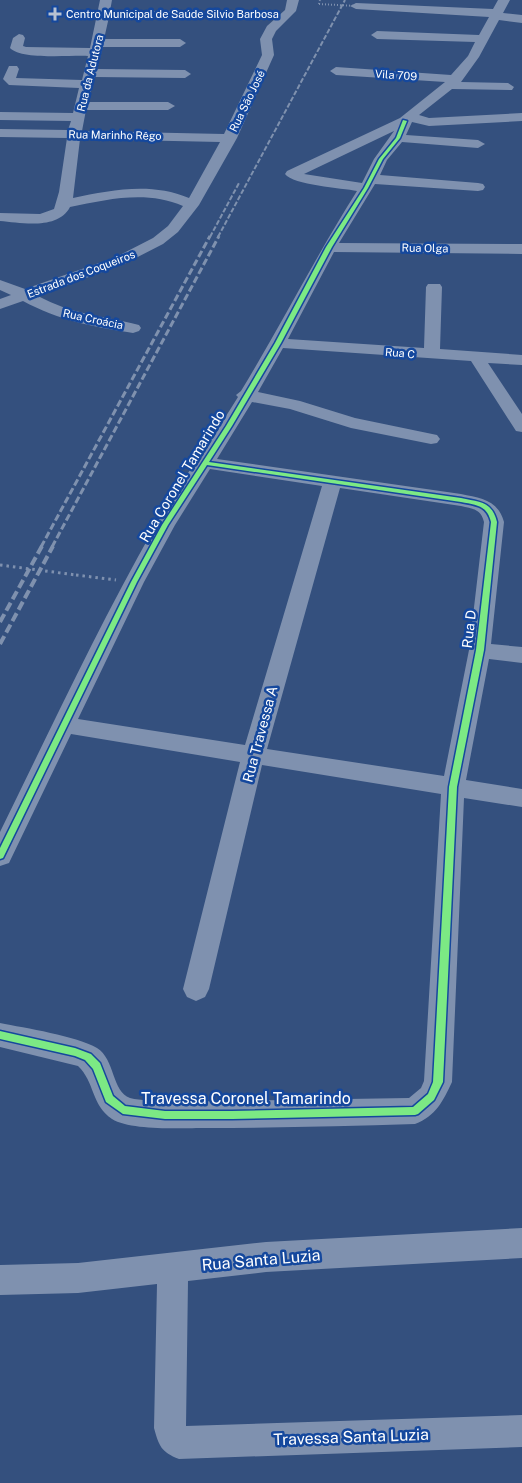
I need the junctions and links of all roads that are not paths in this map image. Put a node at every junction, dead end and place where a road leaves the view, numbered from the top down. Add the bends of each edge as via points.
1 (106, 0) edge
2 (293, 0) edge
3 (504, 0) edge
4 (358, 4) edge
5 (104, 14) junction
6 (202, 14) dead end
7 (495, 15) junction
8 (522, 19) edge
9 (180, 27) dead end
10 (377, 35) dead end
11 (19, 38) dead end
12 (481, 39) junction
13 (96, 48) junction
14 (13, 69) dead end
15 (336, 71) dead end
16 (185, 74) dead end
17 (88, 79) junction
18 (453, 82) junction
19 (508, 87) dead end
20 (168, 106) dead end
21 (81, 112) junction
22 (0, 116) edge
23 (522, 116) edge
24 (404, 126) junction
25 (0, 133) edge
26 (74, 134) junction
27 (230, 138) junction
28 (478, 144) dead end
29 (368, 184) junction
30 (478, 187) dead end
31 (63, 204) junction
32 (192, 205) junction
33 (0, 217) edge
34 (329, 247) junction
35 (522, 249) edge
36 (0, 285) edge
37 (434, 287) dead end
38 (25, 296) junction
39 (0, 304) edge
40 (133, 328) dead end
41 (278, 343) junction
42 (432, 355) junction
43 (477, 358) junction
44 (522, 360) edge
45 (245, 395) junction
46 (522, 427) edge
47 (431, 438) dead end
48 (206, 463) junction
49 (333, 481) junction
50 (480, 650) junction
51 (522, 655) edge
52 (64, 726) junction
53 (253, 757) junction
54 (453, 787) junction
55 (522, 798) edge
56 (0, 856) edge
57 (196, 989) dead end
58 (0, 1035) edge
59 (438, 1039) joint
60 (522, 1244) edge
61 (173, 1267) junction
62 (0, 1280) edge
63 (522, 1432) edge

1 - 5 street, Rua da Adutora
2 - 27 street, Rua São José via 290,11 268,34 265,44 269,52 261,74
3 - 7 street
4 - 7 street
5 - 6 street via 190,10
5 - 13 street, Rua da Adutora
7 - 8 street
7 - 12 street
9 - 13 street via 178,43
10 - 12 street
11 - 13 street via 16,48 22,51
12 - 18 street via 473,57
13 - 17 street, Rua da Adutora
14 - 17 street via 9,79 13,82
15 - 18 street, Vila 709
16 - 17 street
17 - 21 street, Rua da Adutora
18 - 19 street, Vila 709
18 - 24 street
20 - 21 street
21 - 22 street
21 - 26 street, Rua da Adutora
23 - 24 street
24 - 28 street
24 - 29 street, Rua Coronel Tamarindo
24 - 29 street via 292,174 306,179
25 - 26 street, Rua Marinho Rêgo
26 - 27 street, Rua Marinho Rêgo
26 - 31 street, Rua da Adutora
27 - 32 street, Rua São José
29 - 30 street
29 - 34 street, Rua Coronel Tamarindo
31 - 32 street via 149,192 168,194
31 - 33 street via 57,214 47,217
32 - 38 street, Estrada dos Coqueiros via 173,229 141,251
34 - 35 street, Rua Olga
34 - 41 street, Rua Coronel Tamarindo
36 - 38 street, Rua Croácia
37 - 42 street
38 - 39 street, Estrada dos Coqueiros
38 - 40 street, Rua Croácia via 69,316
41 - 42 street, Rua C
41 - 45 street, Rua Coronel Tamarindo
42 - 43 street, Rua C
43 - 44 street, Rua C
43 - 46 street
45 - 47 street via 294,405 351,423
45 - 48 street, Rua Coronel Tamarindo
48 - 49 street, Rua D
48 - 52 street, Rua Coronel Tamarindo via 165,525 134,582
49 - 50 street, Rua D via 488,507 494,522
49 - 53 street, Rua Travessa A
50 - 51 street
50 - 54 street, Rua D
52 - 53 street
52 - 56 street, Rua Coronel Tamarindo
53 - 54 street
53 - 57 street, Rua Travessa A
54 - 55 street
54 - 59 street, Rua D
58 - 59 street, Travessa Coronel Tamarindo via 88,1057 97,1066 109,1098 122,1110 174,1115 415,1111 432,1097 438,1082
60 - 61 street, Rua Santa Luzia via 266,1257
61 - 62 street, Rua Santa Luzia via 78,1278
61 - 63 street, Travessa Santa Luzia via 170,1428 179,1443

